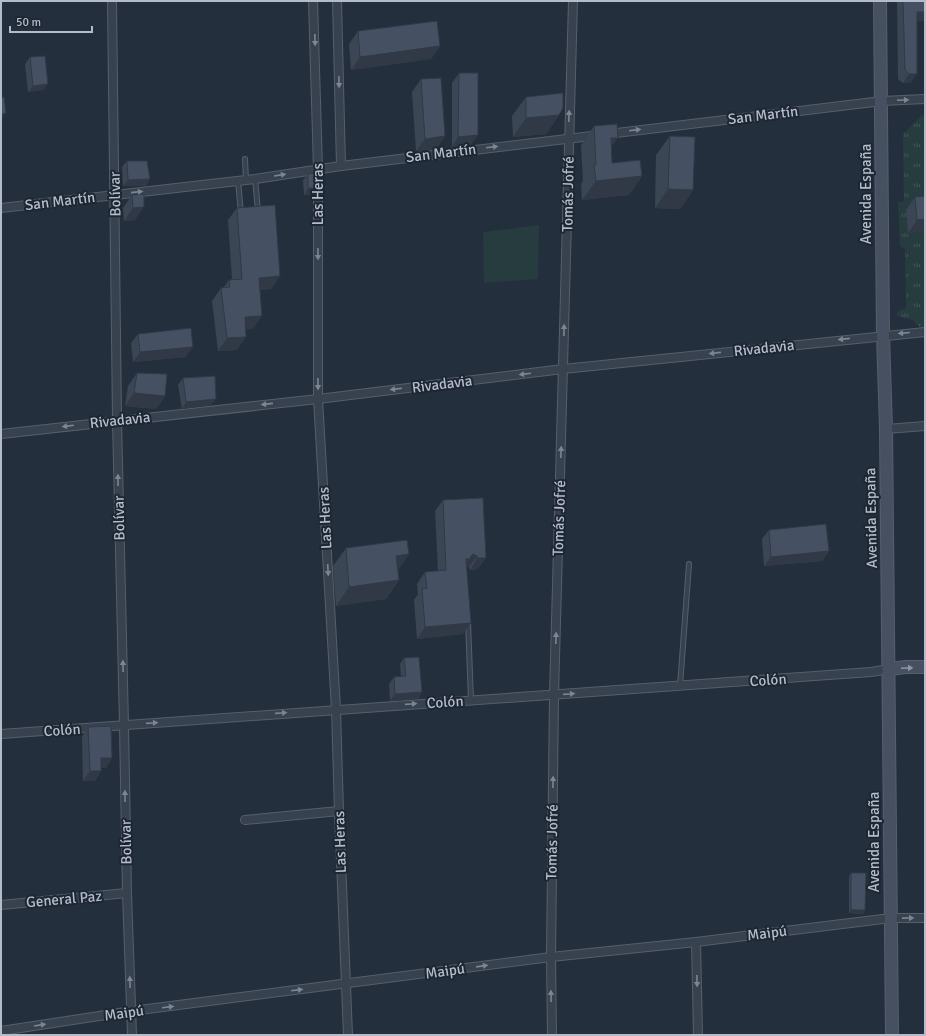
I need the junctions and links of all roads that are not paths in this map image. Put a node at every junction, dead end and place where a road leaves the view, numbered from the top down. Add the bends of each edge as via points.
1 (112, 1) edge
2 (313, 1) edge
3 (338, 1) edge
4 (573, 1) edge
5 (880, 1) edge
6 (925, 99) edge
7 (882, 101) junction
8 (569, 138) junction
9 (245, 159) dead end
10 (341, 166) junction
11 (318, 168) junction
12 (255, 179) junction
13 (242, 181) junction
14 (115, 194) junction
15 (1, 208) edge
16 (246, 213) edge
17 (252, 213) edge
18 (925, 332) edge
19 (883, 335) junction
20 (564, 369) junction
21 (318, 399) junction
22 (117, 420) junction
23 (925, 426) edge
24 (886, 429) junction
25 (1, 434) edge
26 (689, 564) dead end
27 (468, 615) edge
28 (925, 667) edge
29 (889, 670) junction
30 (680, 686) junction
31 (554, 695) junction
32 (472, 700) junction
33 (336, 709) junction
34 (124, 725) junction
35 (1, 734) edge
36 (339, 811) junction
37 (245, 820) dead end
38 (127, 893) junction
39 (1, 905) edge
40 (890, 918) junction
41 (925, 918) edge
42 (696, 942) junction
43 (550, 957) junction
44 (346, 984) junction
45 (132, 1012) junction
46 (1, 1031) edge
47 (132, 1035) edge
48 (348, 1035) edge
49 (552, 1035) edge
50 (698, 1035) edge
51 (892, 1035) edge

1 - 14 street, Bolívar
2 -> 11 street, Las Heras
3 -> 10 street
8 -> 4 street, Tomás Jofré
5 - 7 main road, Avenida España
7 -> 6 street, San Martín
8 -> 7 street, San Martín
7 - 19 main road, Avenida España
10 -> 8 street, San Martín
20 -> 8 street, Tomás Jofré
9 - 13 lane
10 - 11 street, San Martín
12 -> 11 street, San Martín
11 -> 21 street, Las Heras
12 - 13 street, San Martín
12 - 17 lane via 258,212
14 -> 13 street, San Martín
13 - 16 lane via 241,214
14 - 15 street, San Martín
14 - 22 street, Bolívar
18 -> 19 street, Rivadavia
19 -> 20 street, Rivadavia
19 - 24 main road, Avenida España
20 -> 21 street, Rivadavia
31 -> 20 street, Tomás Jofré
21 -> 22 street, Rivadavia
21 -> 33 street, Las Heras
22 -> 25 street, Rivadavia
34 -> 22 street, Bolívar
23 - 24 street
24 - 29 main road, Avenida España
26 - 30 lane
27 - 32 lane
29 -> 28 main road
29 - 30 street, Colón
29 - 40 main road, Avenida España
31 -> 30 street, Colón
31 - 32 street, Colón
43 -> 31 street, Tomás Jofré
33 -> 32 street, Colón
34 -> 33 street, Colón
33 - 36 street, Las Heras
34 - 35 street, Colón
38 -> 34 street, Bolívar
36 - 37 street
36 - 44 street, Las Heras
38 - 39 street, General Paz
45 -> 38 street, Bolívar
40 -> 41 street, Maipú
40 - 42 street, Maipú
40 - 51 main road, Avenida España
42 - 43 street, Maipú
42 -> 50 street
44 -> 43 street, Maipú
49 -> 43 street, Tomás Jofré
45 -> 44 street, Maipú
44 - 48 street, Las Heras
46 -> 45 street, Maipú
45 - 47 street, Bolívar

